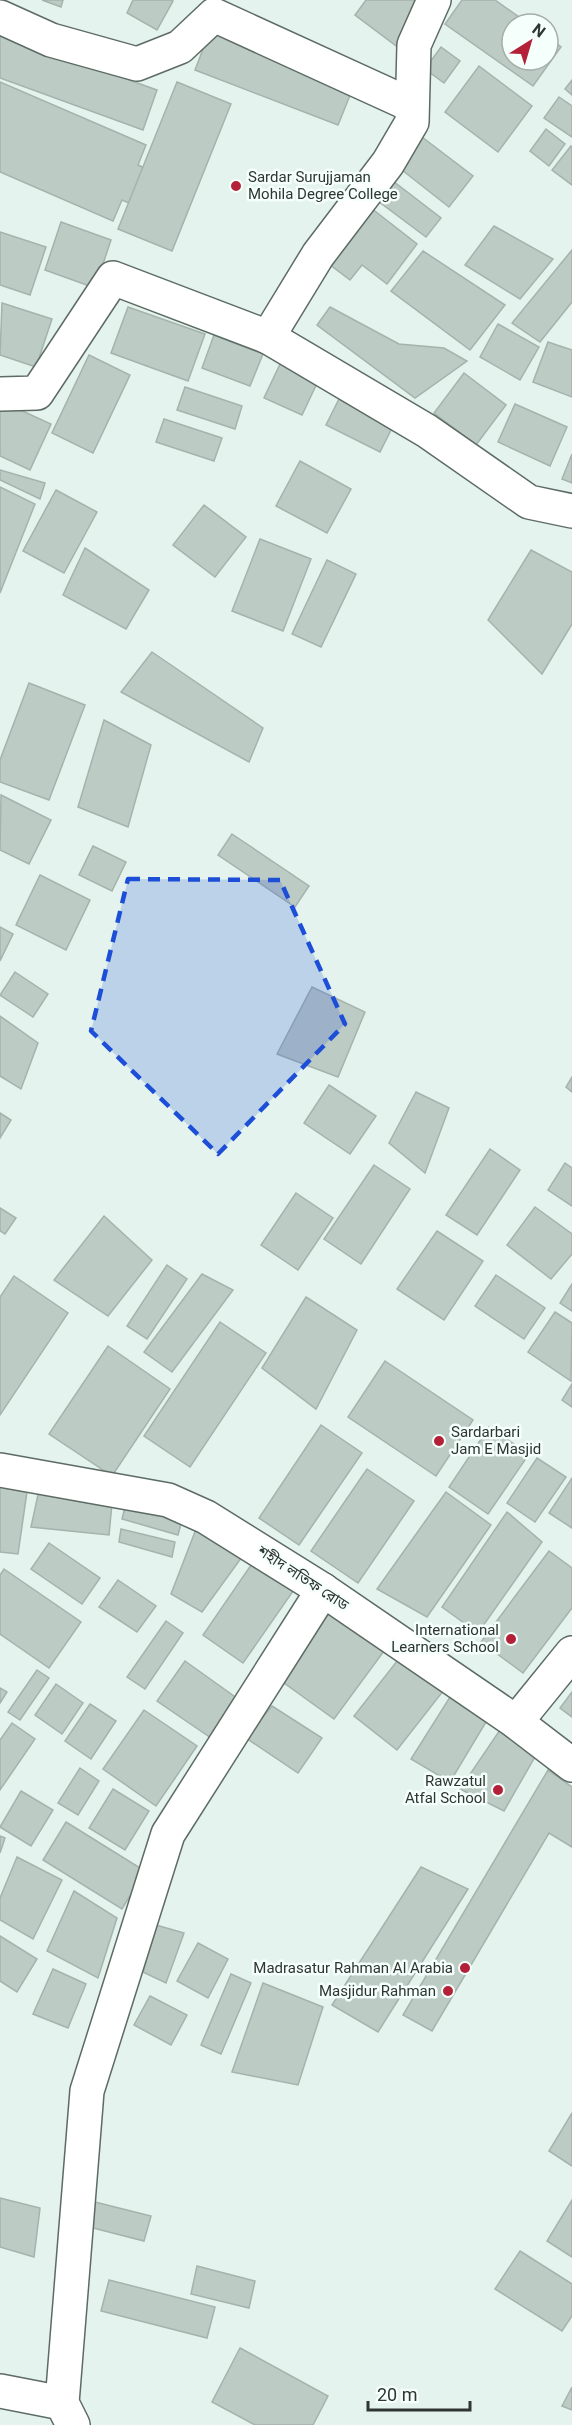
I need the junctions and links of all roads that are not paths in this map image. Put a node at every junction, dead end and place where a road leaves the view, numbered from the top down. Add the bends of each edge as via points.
1 (434, 0) edge
2 (0, 17) edge
3 (411, 105) junction
4 (268, 337) junction
5 (0, 394) edge
6 (572, 511) edge
7 (0, 1470) edge
8 (323, 1590) junction
9 (572, 1653) edge
10 (516, 1722) junction
11 (572, 1765) edge
12 (0, 2391) edge
13 (67, 2414) edge

1 - 3 street via 414,45
2 - 3 street via 51,40 137,64 180,47 214,15
3 - 4 street via 412,122 387,163 318,255
4 - 5 street via 113,278 37,393
4 - 6 street via 427,431 529,502
7 - 8 street, শহীদ লতিফ রোড via 168,1500 206,1517
8 - 10 street, শহীদ লতিফ রোড
8 - 13 street via 168,1834 87,2091
9 - 10 street
10 - 11 street, শহীদ লতিফ রোড
12 - 13 street

